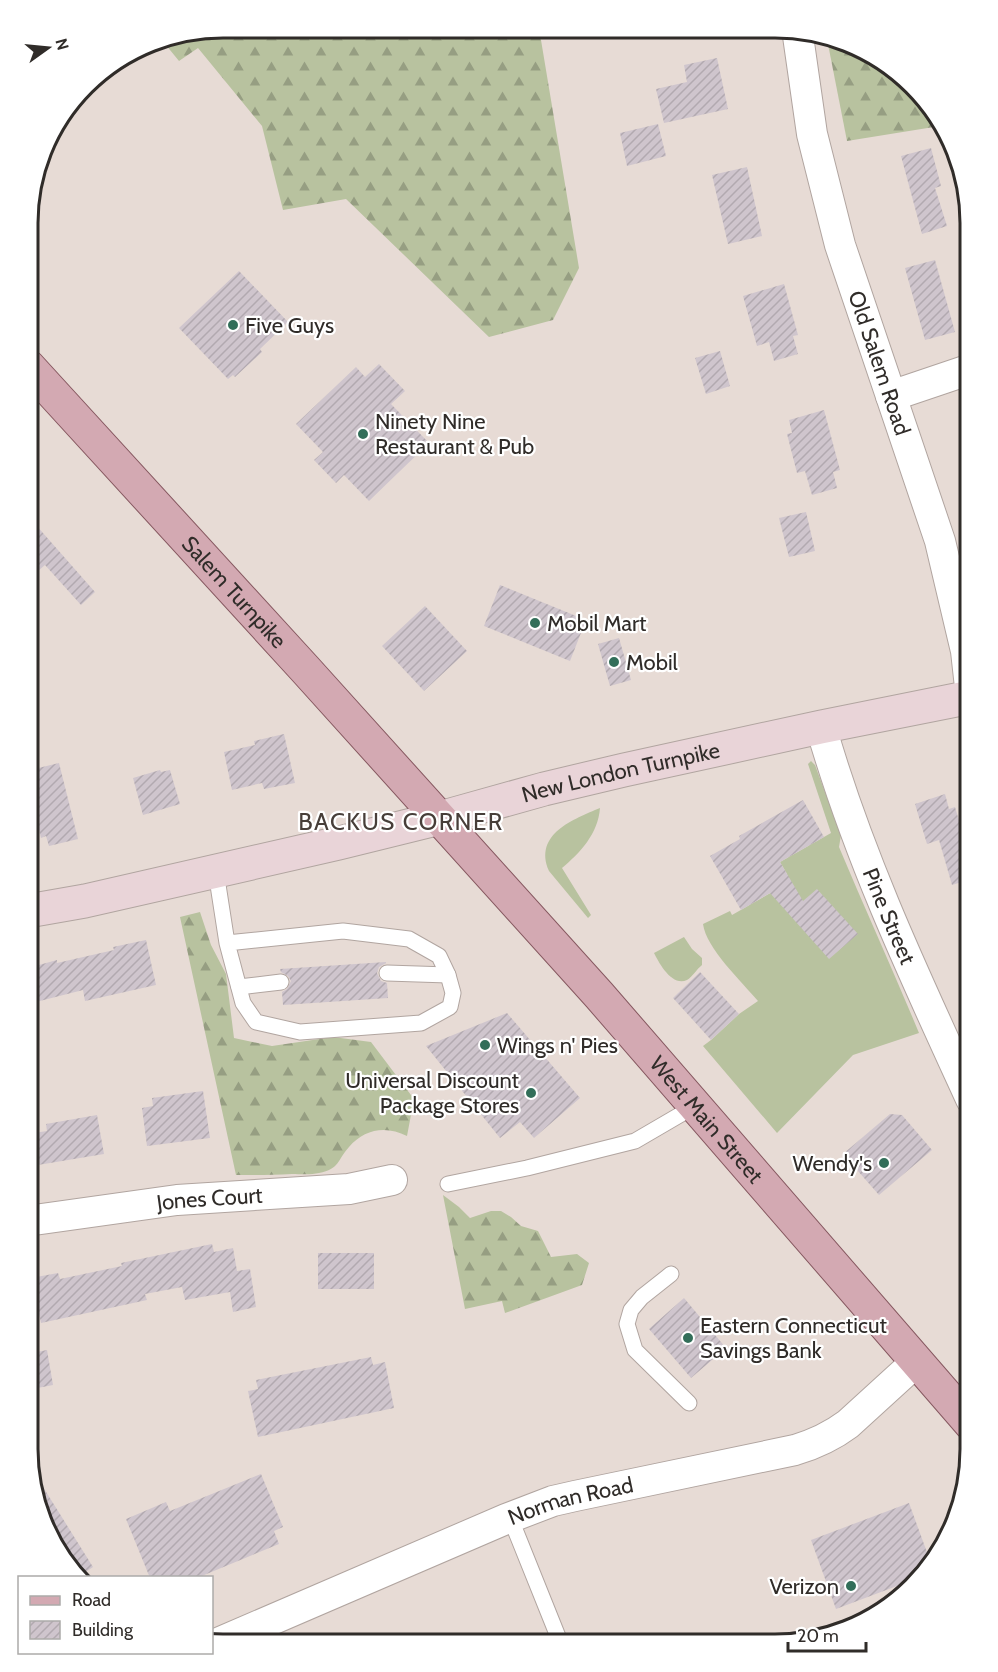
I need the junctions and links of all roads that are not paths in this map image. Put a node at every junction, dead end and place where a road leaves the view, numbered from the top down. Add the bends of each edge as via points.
1 (798, 39) edge
2 (960, 373) edge
3 (37, 376) edge
4 (891, 396) junction
5 (960, 626) edge
6 (960, 699) edge
7 (821, 726) junction
8 (440, 818) junction
9 (216, 872) junction
10 (37, 909) edge
11 (227, 943) junction
12 (387, 973) dead end
13 (448, 975) junction
14 (281, 982) dead end
15 (239, 987) junction
16 (960, 1074) edge
17 (695, 1106) junction
18 (392, 1180) dead end
19 (448, 1184) dead end
20 (37, 1220) edge
21 (671, 1274) dead end
22 (916, 1362) junction
23 (689, 1403) dead end
24 (960, 1413) edge
25 (510, 1517) junction
26 (239, 1634) edge
27 (557, 1634) edge

1 - 4 street, Old Salem Road via 812,134 837,234
2 - 4 street
3 - 8 main road, Salem Turnpike
4 - 5 street, Old Salem Road via 940,542
6 - 7 main road, New London Turnpike
7 - 8 main road, New London Turnpike via 544,789
7 - 16 street, Pine Street via 877,889
8 - 9 main road, New London Turnpike
8 - 17 main road, West Main Street
9 - 10 main road, New London Turnpike
9 - 11 lane
11 - 13 lane via 343,931 409,939 439,956
11 - 15 lane
12 - 13 lane
13 - 15 lane via 453,993 450,1007 421,1023 300,1032 256,1022 243,1003
14 - 15 lane
17 - 19 lane via 634,1141
17 - 22 main road, West Main Street
18 - 20 street, Jones Court via 349,1189 177,1200
21 - 23 lane via 642,1297 627,1324 634,1350
22 - 24 main road, West Main Street
22 - 25 street, Norman Road via 848,1424 809,1446 575,1496
25 - 26 street, Norman Road
25 - 27 lane

